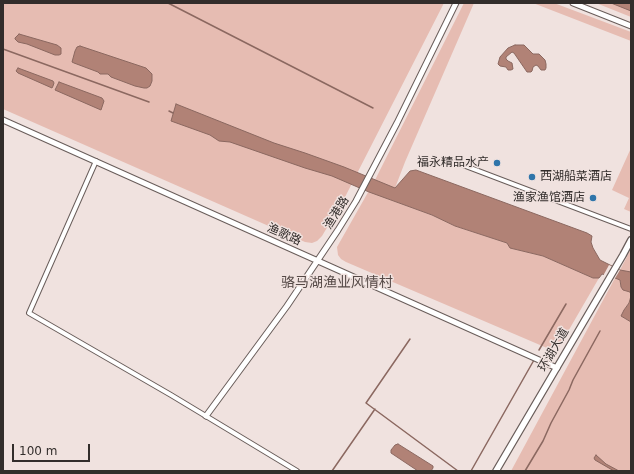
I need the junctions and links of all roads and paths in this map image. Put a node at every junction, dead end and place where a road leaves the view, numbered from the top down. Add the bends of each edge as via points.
1 (456, 3) edge
2 (573, 3) edge
3 (631, 26) edge
4 (3, 120) edge
5 (96, 161) junction
6 (455, 162) dead end
7 (631, 229) edge
8 (631, 240) edge
9 (318, 261) junction
10 (557, 368) junction
11 (206, 416) junction
12 (297, 471) edge
13 (496, 471) edge

1 - 9 street, 渔港路 via 398,123 356,201
2 - 3 street
4 - 5 street, 渔歌路
5 - 9 street, 渔歌路
5 - 11 street via 29,314
6 - 7 street
8 - 10 main road, 环湖大道
9 - 10 street, 渔歌路
9 - 11 street, 渔港路
10 - 13 main road, 环湖大道
11 - 12 street

